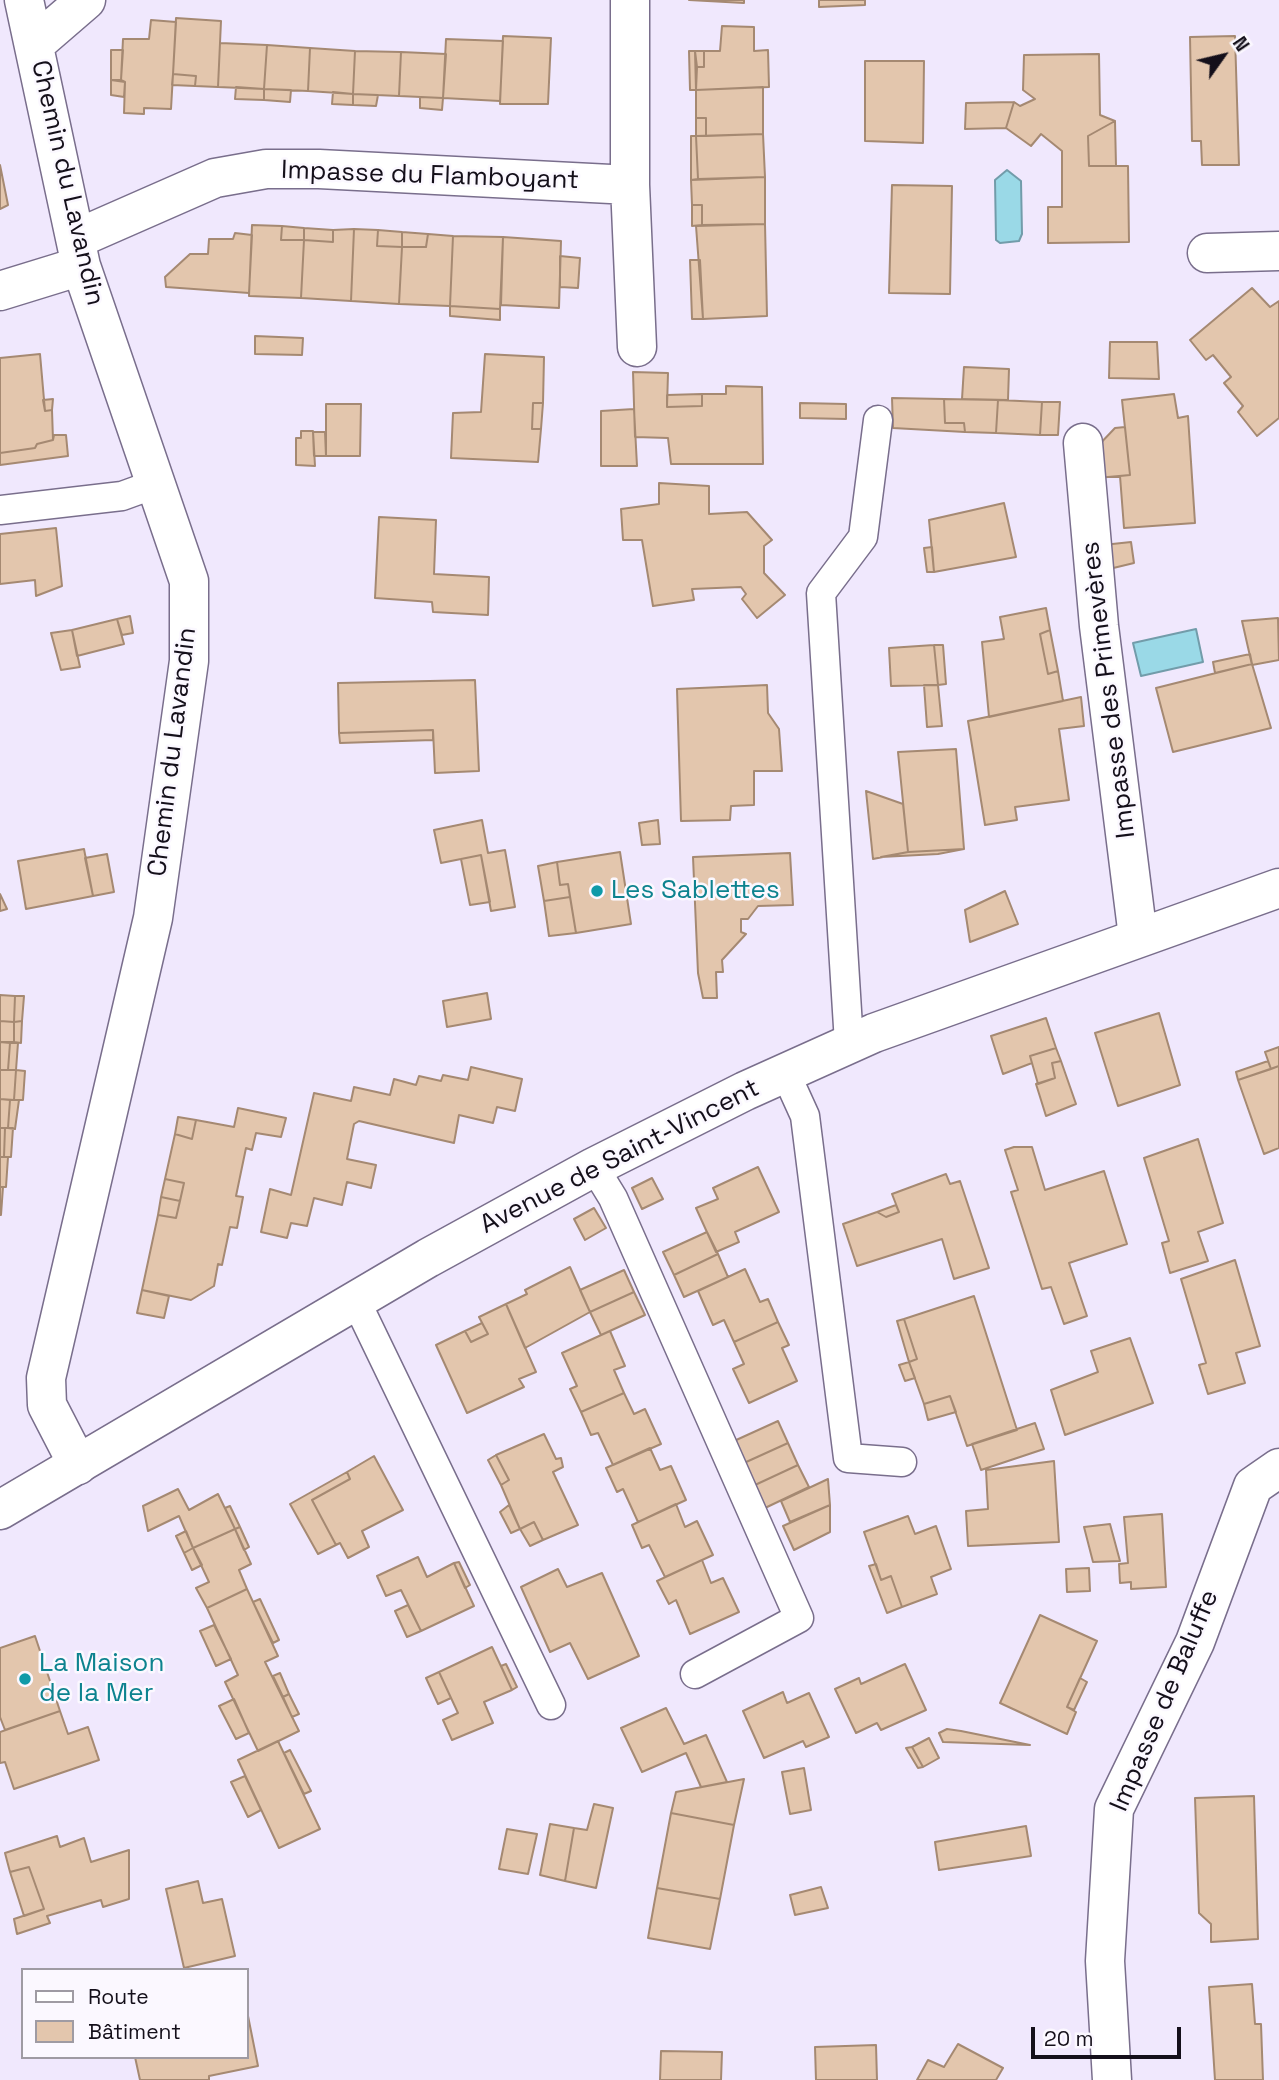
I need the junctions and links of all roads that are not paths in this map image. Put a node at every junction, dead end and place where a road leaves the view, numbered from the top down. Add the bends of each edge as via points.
1 (24, 0) edge
2 (86, 0) edge
3 (630, 11) edge
4 (35, 44) junction
5 (630, 186) junction
6 (1279, 251) edge
7 (79, 253) junction
8 (1207, 253) dead end
9 (0, 291) edge
10 (637, 347) dead end
11 (878, 420) dead end
12 (1083, 443) dead end
13 (155, 484) junction
14 (0, 510) edge
15 (1279, 888) edge
16 (1138, 937) junction
17 (849, 1043) junction
18 (785, 1072) junction
19 (594, 1167) junction
20 (356, 1301) junction
21 (902, 1462) dead end
22 (78, 1465) junction
23 (1279, 1468) edge
24 (0, 1510) edge
25 (695, 1674) dead end
26 (551, 1705) dead end
27 (1112, 2080) edge

1 - 4 street, Chemin du Lavandin
2 - 4 street
3 - 5 street
4 - 7 street, Chemin du Lavandin
5 - 7 street, Impasse du Flamboyant via 266,169 215,178
5 - 10 street
6 - 8 street
7 - 9 street, Impasse du Flamboyant
7 - 13 street, Chemin du Lavandin
11 - 17 lane via 863,537 821,593
12 - 16 street, Impasse des Primevères via 1099,626
13 - 14 lane via 122,496
13 - 22 street, Chemin du Lavandin via 189,581 189,661 153,918 46,1378 47,1405
15 - 16 street, Avenue de Saint-Vincent
16 - 17 street, Avenue de Saint-Vincent
17 - 18 street, Avenue de Saint-Vincent
18 - 19 street, Avenue de Saint-Vincent
18 - 21 lane via 805,1116 848,1458
19 - 20 street, Avenue de Saint-Vincent
19 - 25 lane via 613,1198 799,1618
20 - 22 street, Avenue de Saint-Vincent
20 - 26 lane
22 - 24 street, Avenue de Saint-Vincent
23 - 27 street, Impasse de Baluffe via 1253,1486 1195,1642 1114,1809 1105,1961

